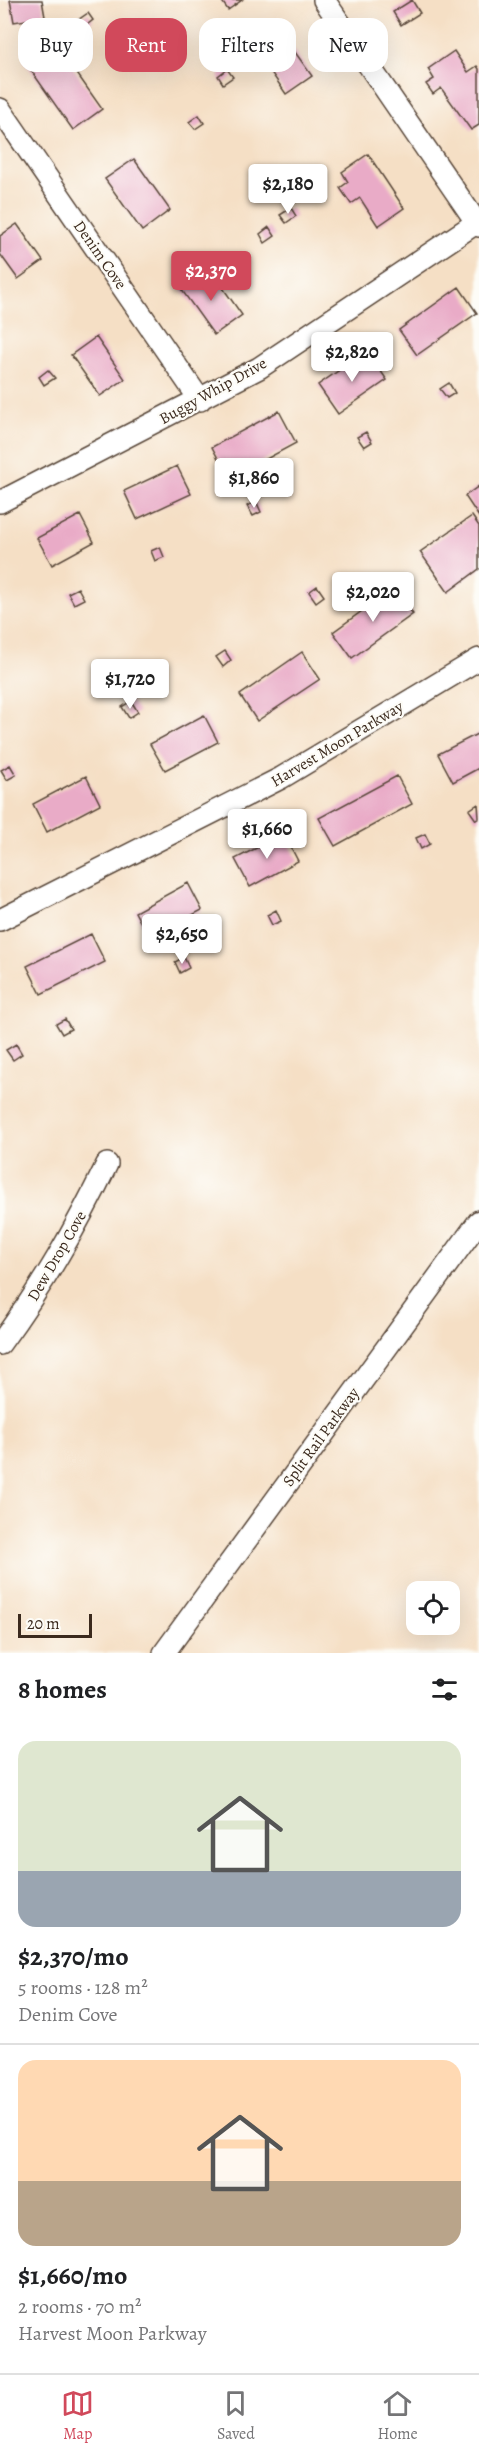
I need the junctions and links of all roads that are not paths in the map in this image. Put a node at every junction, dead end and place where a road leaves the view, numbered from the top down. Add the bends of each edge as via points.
1 (324, 0) edge
2 (0, 109) edge
3 (478, 225) edge
4 (200, 400) junction
5 (0, 502) edge
6 (479, 659) edge
7 (0, 920) edge
8 (107, 1164) dead end
9 (479, 1221) edge
10 (0, 1344) edge
11 (164, 1653) edge

1 - 3 street
2 - 4 street, Denim Cove
3 - 4 street, Buggy Whip Drive via 259,368
4 - 5 street, Buggy Whip Drive
6 - 7 street, Harvest Moon Parkway via 281,778
8 - 10 street, Dew Drop Cove via 40,1290
9 - 11 street, Split Rail Parkway

